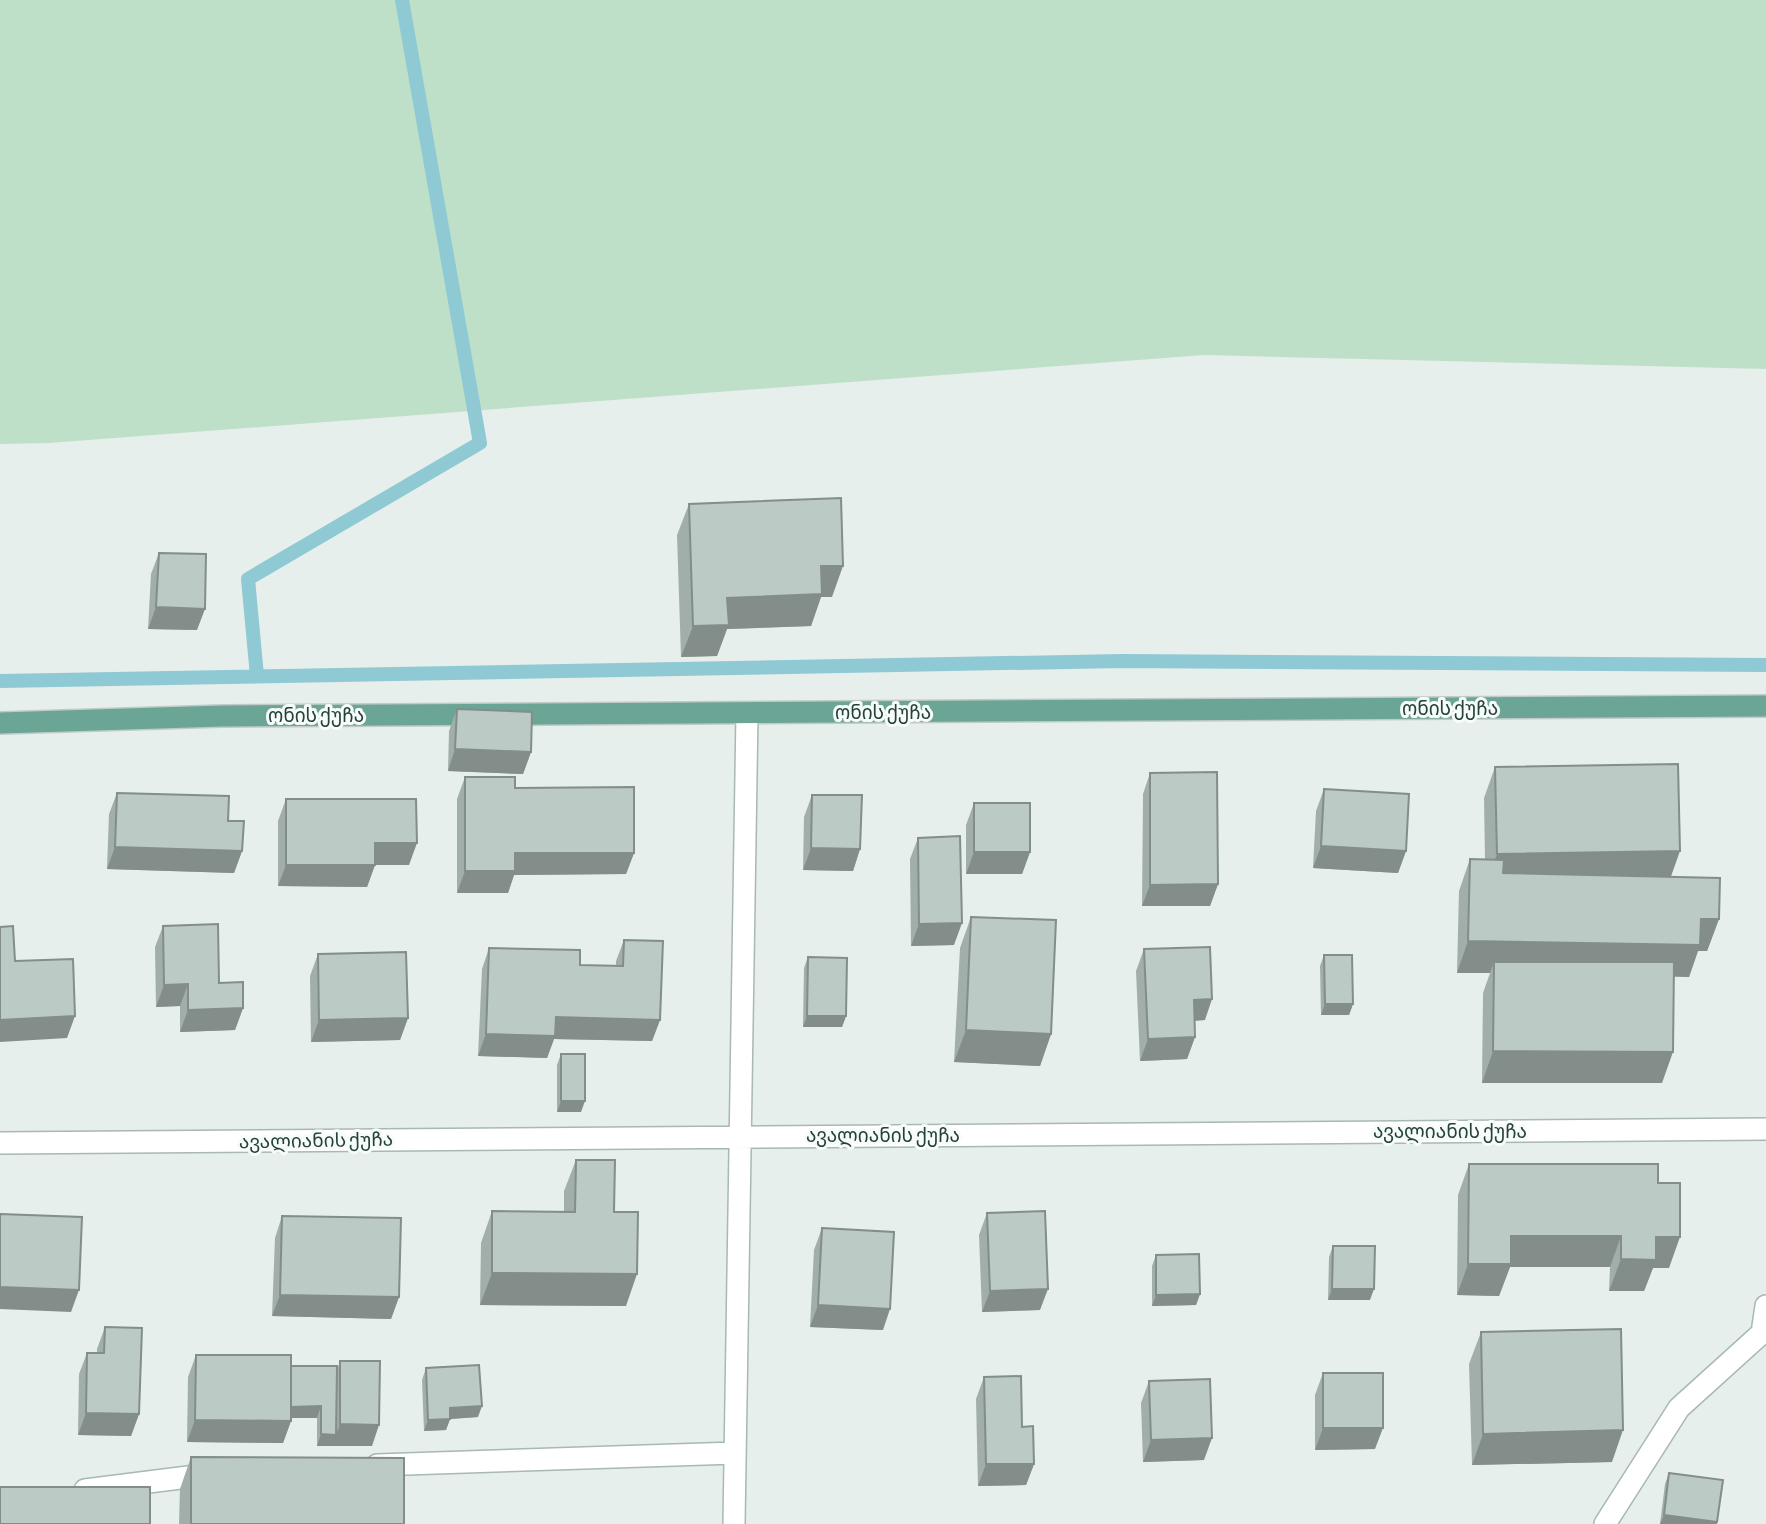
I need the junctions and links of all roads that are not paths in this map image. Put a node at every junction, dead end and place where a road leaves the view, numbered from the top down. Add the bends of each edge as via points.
1 (1766, 706) edge
2 (747, 713) junction
3 (0, 723) edge
4 (1766, 1129) edge
5 (740, 1136) junction
6 (0, 1143) edge
7 (1766, 1306) edge
8 (1764, 1333) edge
9 (736, 1453) junction
10 (360, 1466) edge
11 (236, 1471) edge
12 (66, 1492) edge
13 (734, 1524) edge
14 (1605, 1524) edge

1 - 2 main road, ონის ქუჩა
2 - 3 main road, ონის ქუჩა via 222,716
2 - 5 street
4 - 5 street, ავალიანის ქუჩა
5 - 6 street, ავალიანის ქუჩა
5 - 9 street
7 - 8 street
8 - 14 street via 1679,1408
9 - 10 street
9 - 13 street
11 - 12 street

